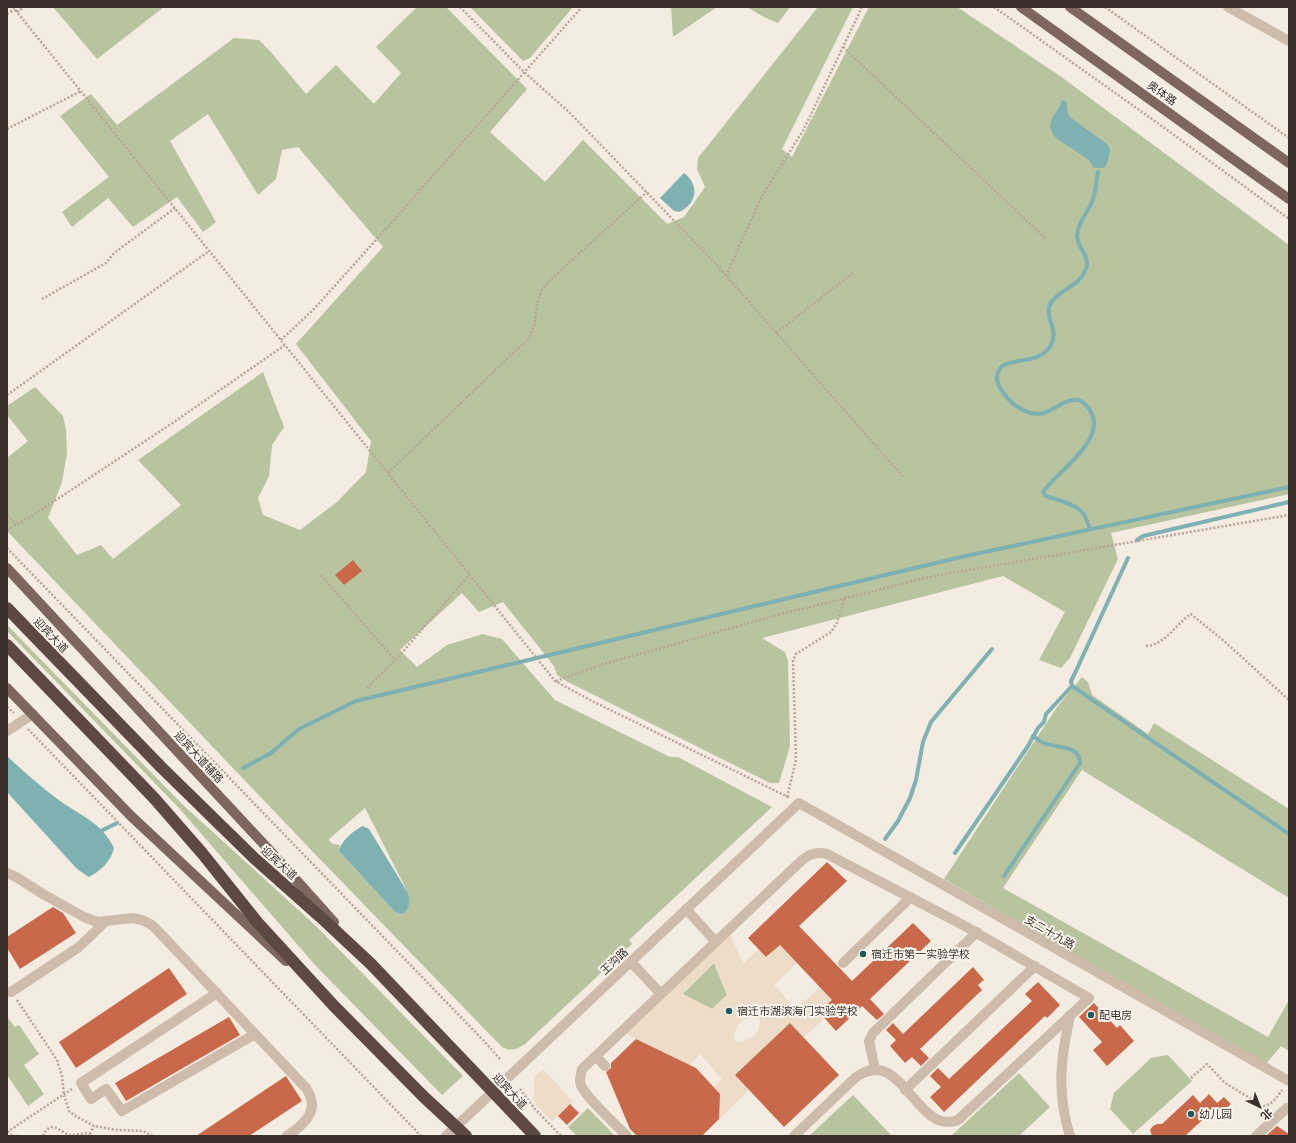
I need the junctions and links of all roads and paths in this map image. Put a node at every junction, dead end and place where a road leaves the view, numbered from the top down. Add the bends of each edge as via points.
1 (24, 7) edge
2 (460, 7) edge
3 (582, 7) edge
4 (862, 7) edge
5 (994, 7) edge
6 (1021, 7) edge
7 (1070, 7) edge
8 (1105, 7) edge
9 (1228, 7) edge
10 (14, 8) edge
11 (17, 12) junction
12 (7, 14) edge
13 (1289, 41) edge
14 (842, 47) junction
15 (525, 73) junction
16 (81, 91) junction
17 (7, 129) edge
18 (1289, 138) edge
19 (1289, 163) edge
20 (647, 192) junction
21 (1289, 199) edge
22 (175, 208) junction
23 (1289, 219) edge
24 (1045, 238) dead end
25 (209, 251) junction
26 (853, 273) dead end
27 (726, 276) junction
28 (42, 299) dead end
29 (776, 333) junction
30 (281, 340) junction
31 (285, 345) junction
32 (7, 395) edge
33 (388, 473) junction
34 (904, 478) dead end
35 (7, 515) edge
36 (1289, 515) edge
37 (16, 524) junction
38 (7, 530) edge
39 (7, 548) edge
40 (7, 568) edge
41 (470, 574) junction
42 (321, 575) dead end
43 (844, 599) junction
44 (7, 608) edge
45 (7, 645) edge
46 (1146, 646) dead end
47 (395, 660) junction
48 (555, 681) junction
49 (7, 688) edge
50 (367, 688) dead end
51 (1289, 700) edge
52 (7, 707) edge
53 (33, 714) junction
54 (22, 722) junction
55 (7, 731) edge
56 (787, 796) junction
57 (799, 803) junction
58 (7, 873) edge
59 (911, 897) junction
60 (686, 909) junction
61 (106, 922) junction
62 (977, 932) junction
63 (716, 942) junction
64 (631, 962) junction
65 (843, 963) dead end
66 (371, 964) junction
67 (1035, 966) junction
68 (11, 992) dead end
69 (216, 993) junction
70 (661, 994) junction
71 (334, 1006) junction
72 (1070, 1015) junction
73 (255, 1034) junction
74 (596, 1056) junction
75 (500, 1059) dead end
76 (605, 1066) dead end
77 (875, 1069) junction
78 (1191, 1078) dead end
79 (1288, 1081) edge
80 (81, 1083) junction
81 (520, 1089) dead end
82 (905, 1090) junction
83 (493, 1092) junction
84 (1289, 1109) edge
85 (94, 1126) dead end
86 (456, 1126) junction
87 (8, 1131) edge
88 (91, 1135) edge
89 (12, 1136) edge
90 (16, 1136) edge
91 (20, 1136) edge
92 (43, 1136) edge
93 (287, 1136) edge
94 (421, 1136) edge
95 (446, 1136) edge
96 (466, 1136) edge
97 (535, 1136) edge
98 (561, 1136) edge
99 (627, 1136) edge
100 (794, 1136) edge
101 (1070, 1136) edge
102 (1256, 1136) edge

1 - 11 path
2 - 15 path
3 - 15 path
4 - 14 path
5 - 23 path
6 - 21 main road, 奥体路
7 - 19 main road, 奥体路
8 - 18 path
9 - 13 street
10 - 11 path
10 - 12 path
11 - 16 path
14 - 24 path
14 - 27 path via 804,129 761,198
15 - 20 path via 568,111
15 - 30 path via 313,310
16 - 17 path
16 - 22 path
20 - 27 path
20 - 33 path via 550,280 541,291 534,326 528,338
22 - 25 path
22 - 28 path via 114,253 106,263
25 - 30 path
25 - 32 path
26 - 29 path
27 - 29 path
29 - 34 path
30 - 31 path
31 - 33 path
31 - 37 path via 174,422
33 - 41 path
35 - 37 path
36 - 43 path via 934,576
37 - 38 path
39 - 75 path
40 - 66 main road, 迎宾大道辅路 via 271,852
41 - 47 path
41 - 48 path
42 - 47 path
43 - 48 path via 607,663
43 - 56 path via 832,632 796,654 793,660 796,760
44 - 66 highway, 迎宾大道 via 188,794
45 - 71 highway via 158,803 258,923
46 - 51 path via 1158,644 1191,614
47 - 50 path
48 - 56 path
49 - 53 main road
52 - 54 path
53 - 54 street
53 - 71 main road via 131,816
54 - 55 street
54 - 94 path
56 - 57 path
57 - 60 street, 王沟路
57 - 79 street, 支二十九路
58 - 61 street via 84,917
59 - 62 street
59 - 63 street via 828,854 816,852 802,860
59 - 65 street
60 - 63 street
60 - 64 street, 王沟路
61 - 68 street via 79,947
61 - 69 street via 133,918 152,925
62 - 67 street
62 - 77 street via 873,1033 869,1041
63 - 70 street
64 - 70 street
64 - 83 street, 王沟路
66 - 83 highway, 迎宾大道
67 - 72 street via 1089,998
67 - 82 street
69 - 73 street
69 - 80 street
70 - 74 street
71 - 86 highway
72 - 82 street via 958,1120 951,1123 940,1122
72 - 101 street via 1062,1065 1066,1121
73 - 80 street via 122,1110 106,1089 91,1099
73 - 93 street via 310,1095 311,1110 308,1118
74 - 76 street
74 - 99 street via 582,1069 580,1083 587,1094
77 - 82 street via 890,1074
77 - 100 street via 861,1073
78 - 79 path via 1207,1064 1226,1082 1263,1106 1278,1096
80 - 87 path
81 - 98 path
83 - 86 street, 王沟路
83 - 97 highway, 迎宾大道
84 - 102 street via 1287,1108
85 - 88 path
86 - 95 street, 王沟路
86 - 96 highway
87 - 89 path
88 - 92 path via 71,1135 50,1127
90 - 91 path

